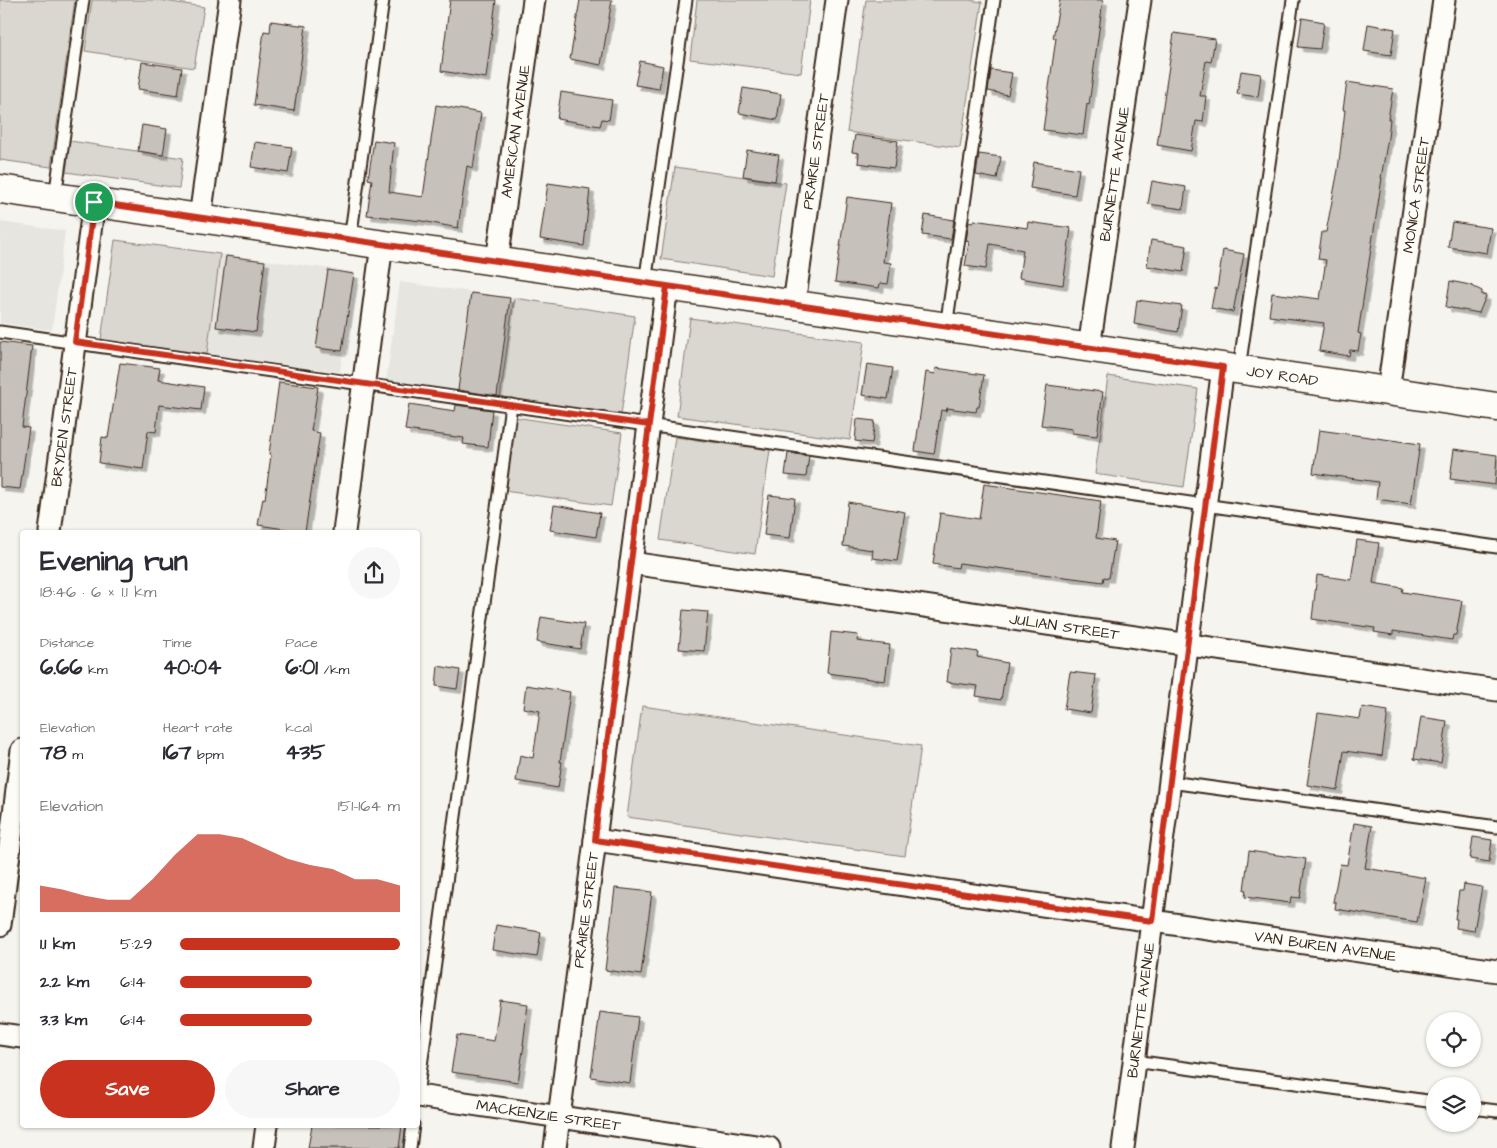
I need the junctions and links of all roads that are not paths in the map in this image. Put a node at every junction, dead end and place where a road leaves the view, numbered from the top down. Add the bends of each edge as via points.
1 (83, 0) edge
2 (230, 0) edge
3 (383, 0) edge
4 (534, 0) edge
5 (686, 0) edge
6 (838, 0) edge
7 (994, 0) edge
8 (1140, 0) edge
9 (1293, 0) edge
10 (1444, 0) edge
11 (0, 188) edge
12 (56, 197) junction
13 (94, 202) junction
14 (200, 218) junction
15 (350, 240) junction
16 (382, 244) junction
17 (497, 261) junction
18 (656, 284) junction
19 (794, 304) junction
20 (946, 327) junction
21 (0, 332) edge
22 (75, 342) junction
23 (1089, 348) junction
24 (1231, 368) junction
25 (364, 384) junction
26 (1388, 391) junction
27 (511, 405) junction
28 (1497, 407) edge
29 (649, 425) junction
30 (1206, 505) junction
31 (50, 530) edge
32 (344, 530) edge
33 (1497, 547) edge
34 (631, 563) junction
35 (1188, 644) junction
36 (1497, 690) edge
37 (20, 766) edge
38 (1170, 782) junction
39 (1497, 827) edge
40 (595, 840) junction
41 (1152, 921) junction
42 (0, 925) edge
43 (1497, 971) edge
44 (0, 1034) edge
45 (20, 1037) edge
46 (1134, 1061) junction
47 (420, 1073) edge
48 (420, 1096) edge
49 (1426, 1101) edge
50 (1481, 1109) edge
51 (1497, 1111) edge
52 (559, 1116) junction
53 (267, 1128) edge
54 (413, 1128) edge
55 (264, 1148) edge
56 (410, 1148) edge
57 (555, 1148) edge
58 (770, 1148) edge
59 (1123, 1148) edge

1 - 12 lane
2 - 14 street
3 - 15 lane
4 - 17 street, AMERICAN AVENUE
5 - 18 lane
6 - 19 street, PRAIRIE STREET
7 - 20 lane
8 - 23 street, BURNETTE AVENUE
9 - 24 lane
10 - 26 street, MONICA STREET
11 - 12 street, JOY ROAD
12 - 13 street, JOY ROAD
13 - 14 street, JOY ROAD
13 - 22 street, BRYDEN STREET
14 - 15 street, JOY ROAD
15 - 16 street, JOY ROAD
16 - 17 street, JOY ROAD
16 - 25 street
17 - 18 street, JOY ROAD
18 - 19 street, JOY ROAD
18 - 29 street, PRAIRIE STREET
19 - 20 street, JOY ROAD
20 - 23 street, JOY ROAD
21 - 22 lane
22 - 25 lane
22 - 31 street, BRYDEN STREET
23 - 24 street, JOY ROAD
24 - 26 street, JOY ROAD
24 - 30 street, BURNETTE AVENUE
25 - 27 lane
25 - 32 street
26 - 28 street, JOY ROAD
27 - 29 lane
27 - 47 lane
29 - 30 lane
29 - 34 street, PRAIRIE STREET
30 - 33 lane
30 - 35 street, BURNETTE AVENUE
34 - 35 street, JULIAN STREET
34 - 40 street, PRAIRIE STREET
35 - 36 street, JULIAN STREET
35 - 38 street, BURNETTE AVENUE
37 - 42 street
38 - 39 lane
38 - 41 street, BURNETTE AVENUE
40 - 41 street, VAN BUREN AVENUE
40 - 52 street, PRAIRIE STREET
41 - 43 street, VAN BUREN AVENUE
41 - 46 street, BURNETTE AVENUE
44 - 45 street
46 - 49 lane
46 - 59 street, BURNETTE AVENUE
48 - 52 street, MACKENZIE STREET
50 - 51 lane
52 - 57 street, PRAIRIE STREET
52 - 58 street, MACKENZIE STREET
53 - 55 street
54 - 56 lane

